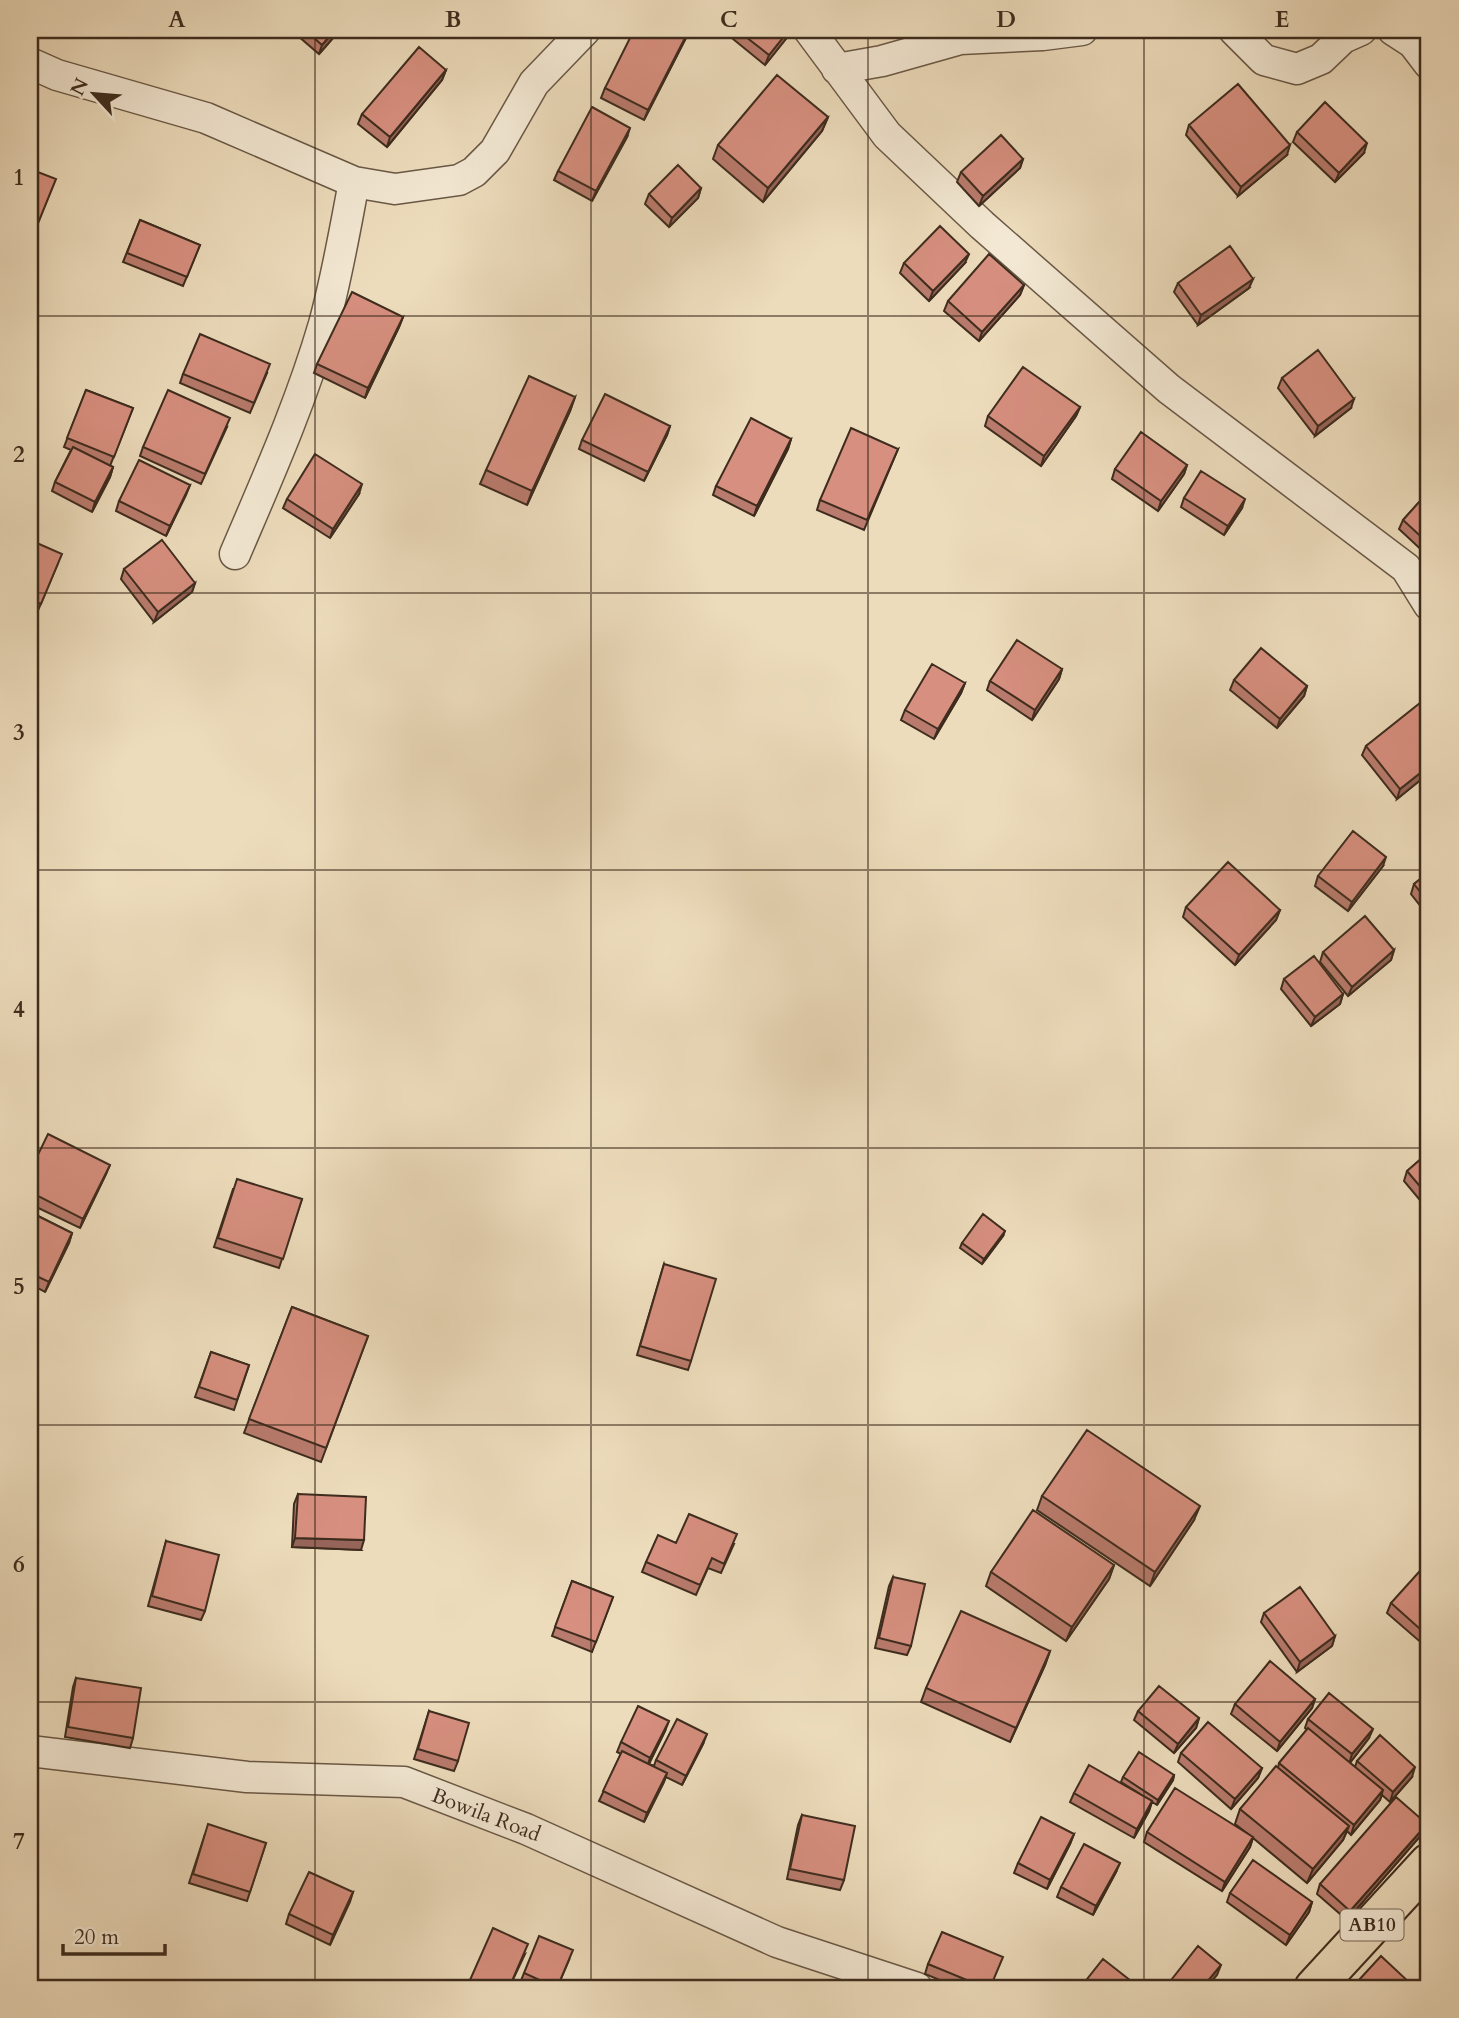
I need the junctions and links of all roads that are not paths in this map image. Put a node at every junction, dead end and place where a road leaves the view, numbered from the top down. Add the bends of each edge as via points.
1 (584, 30) edge
2 (809, 30) edge
3 (1082, 30) edge
4 (1234, 30) edge
5 (1361, 30) edge
6 (1393, 30) edge
7 (30, 63) edge
8 (1429, 64) edge
9 (837, 69) junction
10 (354, 181) junction
11 (235, 554) dead end
12 (1429, 605) edge
13 (30, 1751) edge
14 (1429, 1863) edge
15 (917, 1988) edge
16 (1314, 1988) edge

1 - 10 street via 534,83 495,150 474,172 459,180 395,189
2 - 9 street
3 - 9 street via 960,38
4 - 5 street via 1264,60 1297,69 1321,60 1343,38
6 - 8 street via 1413,43
7 - 10 street via 206,118
9 - 12 street via 887,135 982,225 1169,389 1406,568
10 - 11 street via 323,325 279,450
13 - 15 street, Bowila Road via 247,1777 404,1783 526,1829 777,1942
14 - 16 main road, AB10

